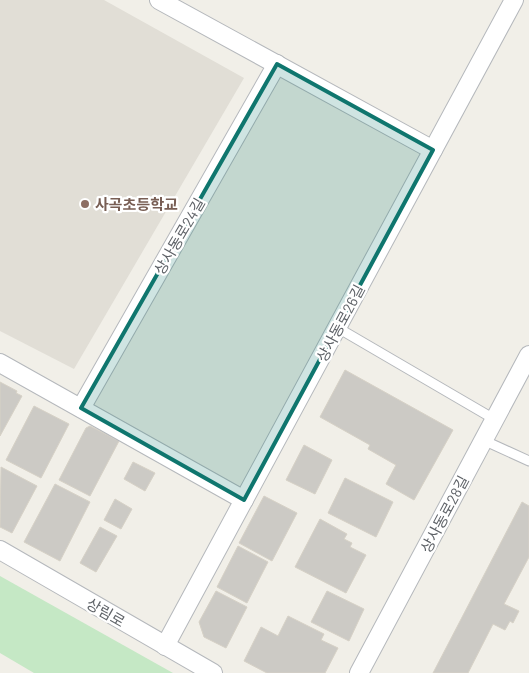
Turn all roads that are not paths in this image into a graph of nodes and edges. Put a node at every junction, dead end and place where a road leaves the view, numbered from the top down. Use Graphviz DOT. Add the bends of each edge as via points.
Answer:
graph roads {
  1 [pos="159,0"];
  2 [pos="514,0"];
  3 [pos="276,64"];
  4 [pos="433,150"];
  5 [pos="338,328"];
  6 [pos="529,355"];
  7 [pos="0,362"];
  8 [pos="81,408"];
  9 [pos="494,419"];
  10 [pos="483,440"];
  11 [pos="529,462"];
  12 [pos="244,500"];
  13 [pos="0,550"];
  14 [pos="165,646"];
  15 [pos="213,673"];
  16 [pos="359,673"];
  1 -- 3 [label="street"];
  2 -- 4 [label="street, 상사동로26길"];
  3 -- 4 [label="street"];
  3 -- 8 [label="street, 상사동로24길"];
  4 -- 5 [label="street, 상사동로26길"];
  5 -- 9 [label="lane"];
  5 -- 12 [label="street, 상사동로26길"];
  6 -- 9 [label="street, 상사동로28길"];
  7 -- 8 [label="street"];
  8 -- 12 [label="street"];
  9 -- 10 [label="street, 상사동로28길"];
  10 -- 11 [label="lane"];
  10 -- 16 [label="street, 상사동로28길"];
  12 -- 14 [label="street, 상사동로26길"];
  13 -- 14 [label="street, 상림로"];
  14 -- 15 [label="street, 상림로"];
}
